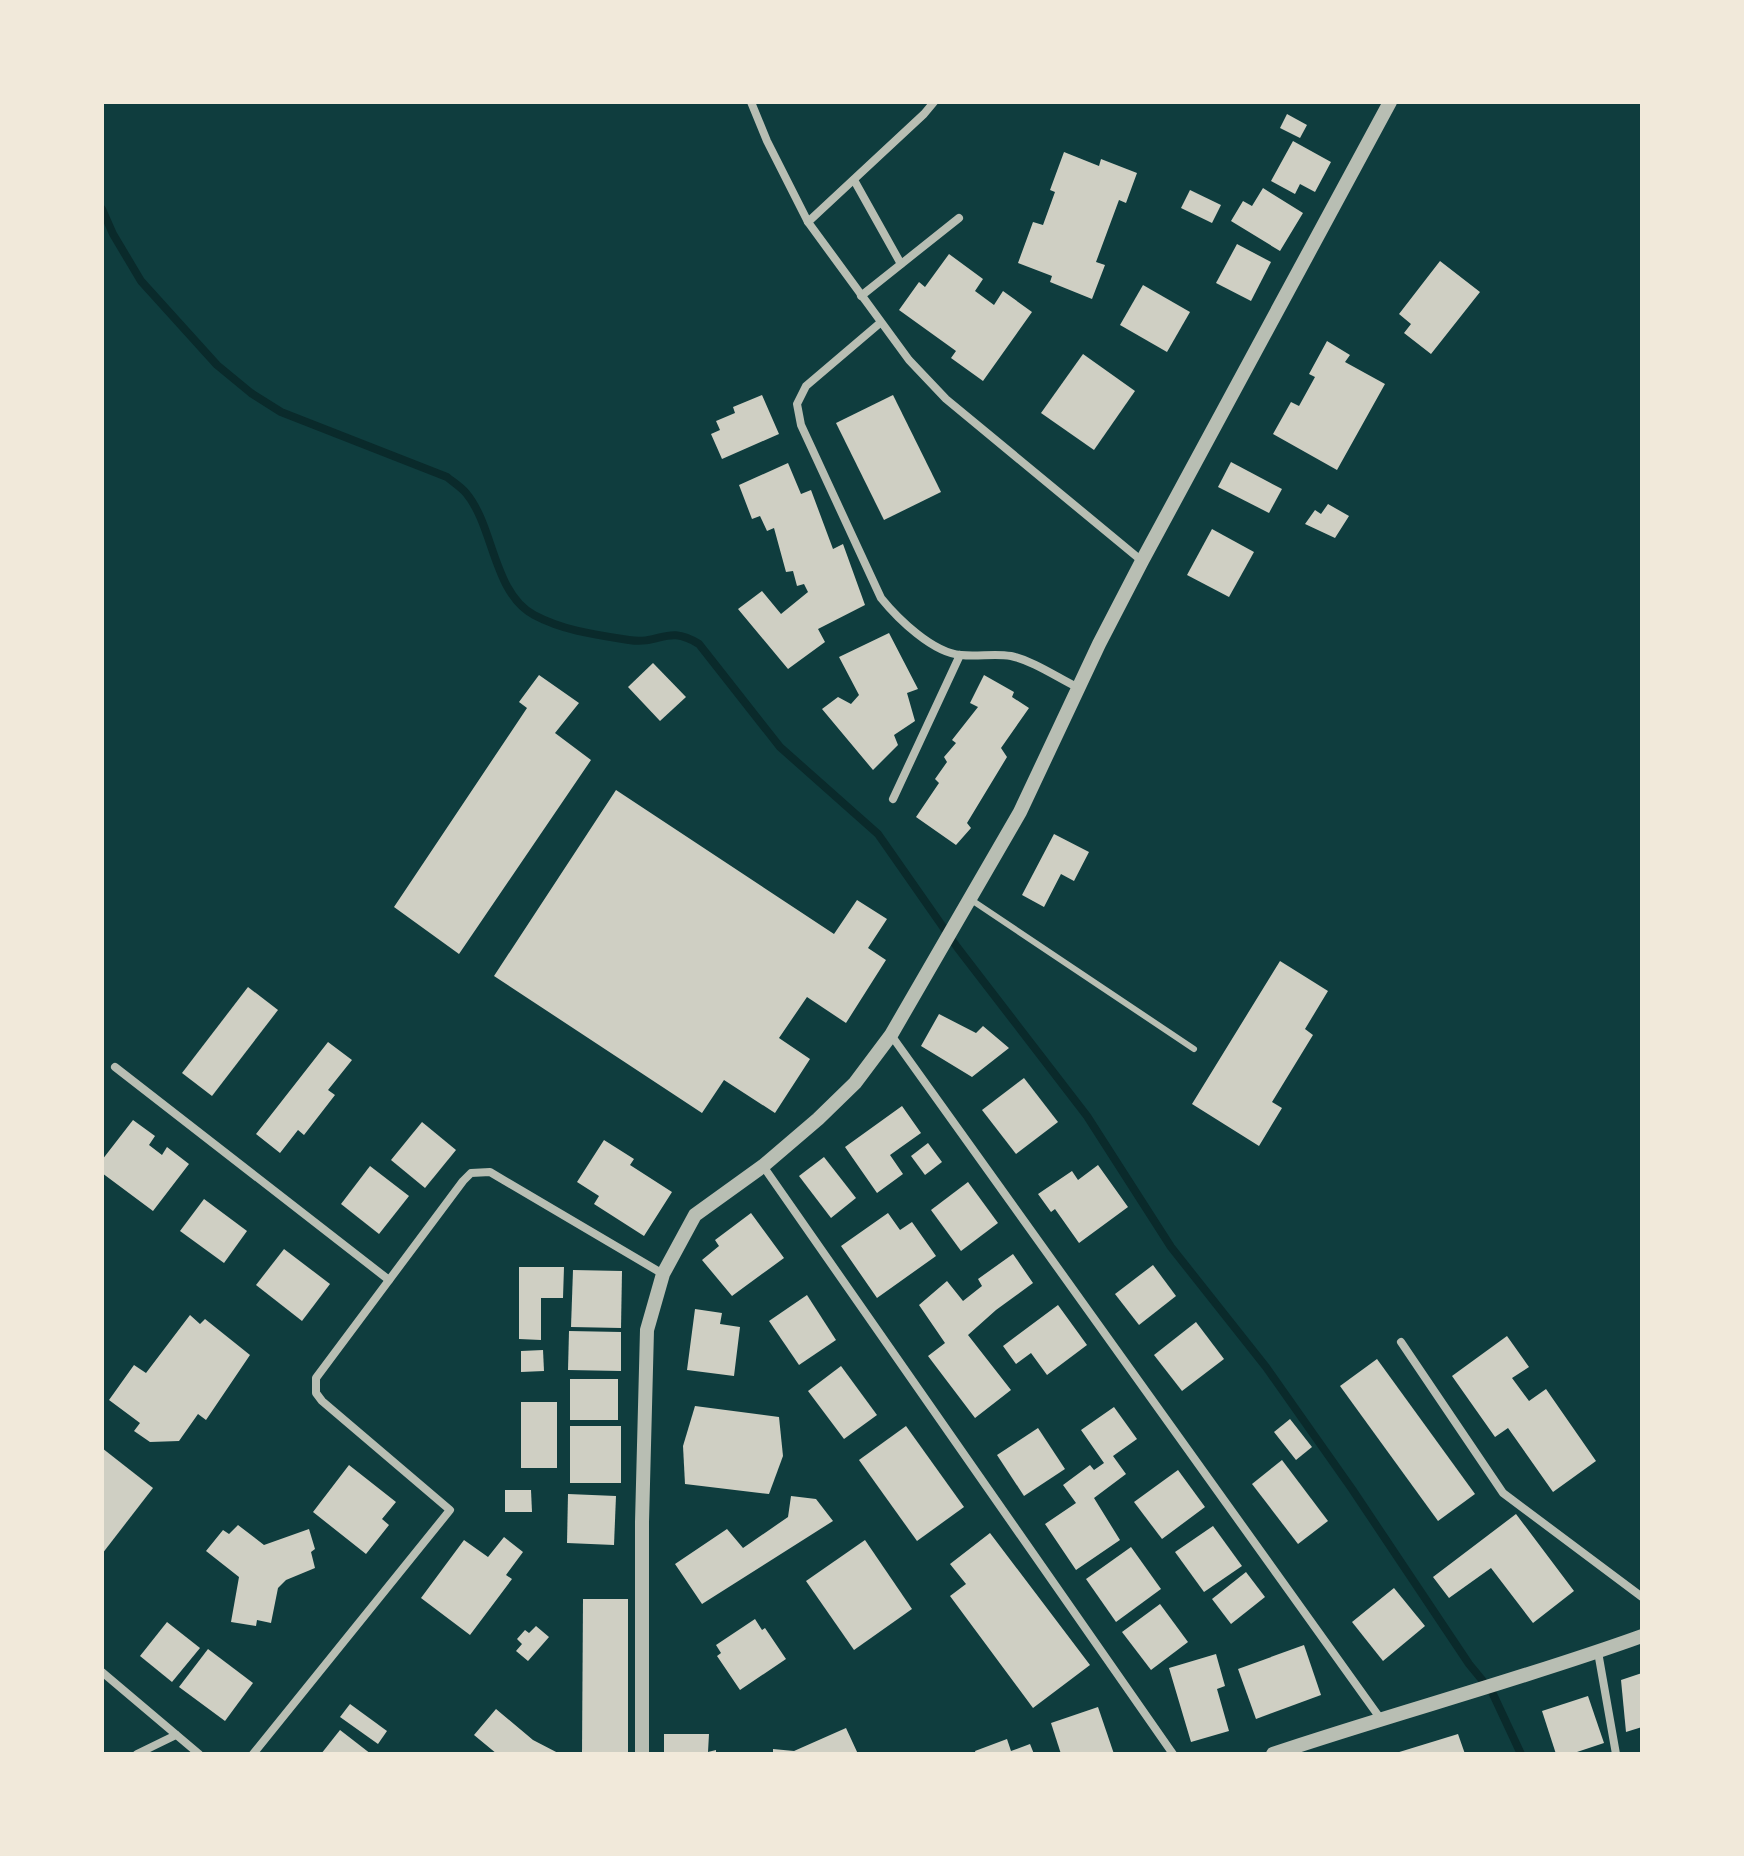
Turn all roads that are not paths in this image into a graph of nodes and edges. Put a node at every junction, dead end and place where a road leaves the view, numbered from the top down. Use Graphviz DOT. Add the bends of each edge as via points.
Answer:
graph roads {
  1 [pos="751,102"];
  2 [pos="934,102"];
  3 [pos="1390,102"];
  4 [pos="854,180"];
  5 [pos="959,218"];
  6 [pos="808,222"];
  7 [pos="901,264"];
  8 [pos="861,296"];
  9 [pos="880,323"];
  10 [pos="1142,561"];
  11 [pos="960,655"];
  12 [pos="1079,688"];
  13 [pos="893,799"];
  14 [pos="970,899"];
  15 [pos="891,1035"];
  16 [pos="1194,1049"];
  17 [pos="115,1067"];
  18 [pos="763,1166"];
  19 [pos="663,1274"];
  20 [pos="389,1280"];
  21 [pos="1401,1342"];
  22 [pos="1642,1597"];
  23 [pos="1642,1636"];
  24 [pos="1598,1652"];
  25 [pos="102,1672"];
  26 [pos="1380,1718"];
  27 [pos="176,1735"];
  28 [pos="137,1754"];
  29 [pos="199,1754"];
  30 [pos="253,1754"];
  31 [pos="642,1754"];
  32 [pos="1173,1754"];
  33 [pos="1273,1754"];
  34 [pos="1616,1754"];
  1 -- 6 [label="street"];
  2 -- 4 [label="street"];
  3 -- 10 [label="street"];
  4 -- 6 [label="street"];
  4 -- 7 [label="street"];
  5 -- 7 [label="street"];
  6 -- 8 [label="street"];
  7 -- 8 [label="street"];
  8 -- 9 [label="street"];
  9 -- 10 [label="street" via="946,399"];
  9 -- 11 [label="street" via="806,386 797,404 801,425 881,598 899,620 942,650"];
  10 -- 12 [label="street"];
  11 -- 12 [label="street" via="1013,656"];
  11 -- 13 [label="street"];
  12 -- 14 [label="street" via="1020,812"];
  14 -- 15 [label="street"];
  14 -- 16 [label="lane"];
  15 -- 18 [label="street" via="855,1083"];
  15 -- 26 [label="street"];
  17 -- 20 [label="street"];
  18 -- 19 [label="street" via="695,1215"];
  18 -- 32 [label="street"];
  19 -- 20 [label="street" via="490,1172 480,1171 463,1181"];
  19 -- 31 [label="street" via="647,1330"];
  20 -- 30 [label="street" via="316,1378 316,1393 450,1510"];
  21 -- 22 [label="street" via="1503,1493"];
  23 -- 24 [label="street"];
  24 -- 26 [label="street"];
  24 -- 34 [label="street"];
  25 -- 27 [label="street"];
  26 -- 33 [label="street"];
  27 -- 28 [label="street"];
  27 -- 29 [label="street"];
}
